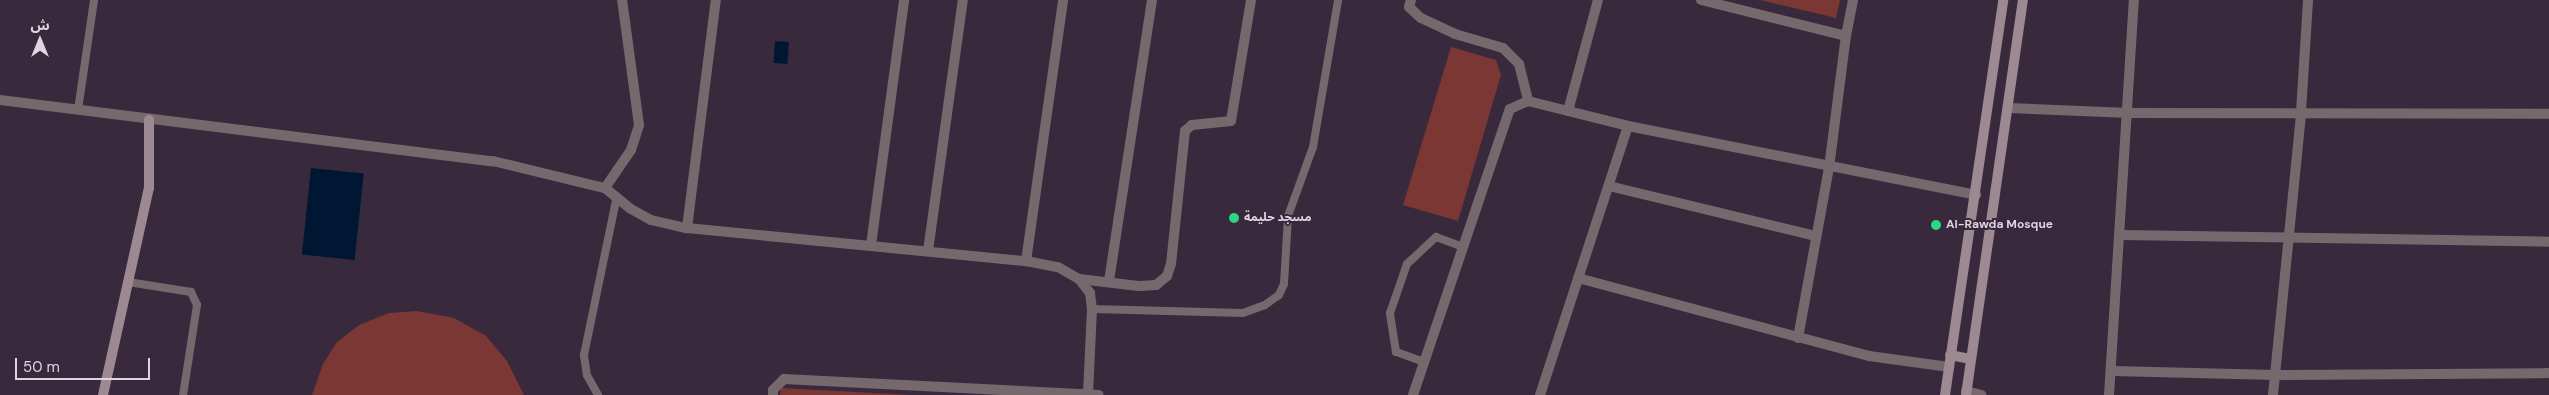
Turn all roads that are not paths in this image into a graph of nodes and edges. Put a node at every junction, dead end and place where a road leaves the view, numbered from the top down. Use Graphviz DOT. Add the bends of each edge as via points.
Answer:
graph roads {
  1 [pos="94,0"];
  2 [pos="622,0"];
  3 [pos="716,0"];
  4 [pos="963,0"];
  5 [pos="1063,0"];
  6 [pos="1152,0"];
  7 [pos="1251,0"];
  8 [pos="1338,0"];
  9 [pos="1411,0"];
  10 [pos="1598,0"];
  11 [pos="1702,0"];
  12 [pos="1853,0"];
  13 [pos="2002,0"];
  14 [pos="2023,0"];
  15 [pos="2134,0"];
  16 [pos="2308,0"];
  17 [pos="902,1"];
  18 [pos="1846,36"];
  19 [pos="0,100"];
  20 [pos="1528,101"];
  21 [pos="2009,108"];
  22 [pos="78,110"];
  23 [pos="1568,111"];
  24 [pos="2301,112"];
  25 [pos="2129,113"];
  26 [pos="2549,114"];
  27 [pos="149,120"];
  28 [pos="1628,126"];
  29 [pos="1829,168"];
  30 [pos="1608,186"];
  31 [pos="605,188"];
  32 [pos="1976,195"];
  33 [pos="617,196"];
  34 [pos="688,228"];
  35 [pos="2121,235"];
  36 [pos="1816,236"];
  37 [pos="2286,240"];
  38 [pos="2549,242"];
  39 [pos="871,246"];
  40 [pos="1463,247"];
  41 [pos="928,251"];
  42 [pos="1026,261"];
  43 [pos="1578,278"];
  44 [pos="1079,279"];
  45 [pos="1109,281"];
  46 [pos="128,282"];
  47 [pos="1092,309"];
  48 [pos="1798,338"];
  49 [pos="1950,355"];
  50 [pos="1970,359"];
  51 [pos="1424,362"];
  52 [pos="1949,368"];
  53 [pos="2113,371"];
  54 [pos="2549,373"];
  55 [pos="2276,375"];
  56 [pos="1966,393"];
  57 [pos="102,395"];
  58 [pos="183,395"];
  59 [pos="598,395"];
  60 [pos="773,395"];
  61 [pos="1088,395"];
  62 [pos="1099,395"];
  63 [pos="1413,395"];
  64 [pos="1540,395"];
  65 [pos="1944,395"];
  66 [pos="1981,395"];
  67 [pos="2109,395"];
  68 [pos="2273,395"];
  1 -- 22 [label="lane"];
  2 -- 31 [label="street" via="638,125 631,150"];
  3 -- 34 [label="street"];
  4 -- 41 [label="street"];
  5 -- 42 [label="street"];
  6 -- 45 [label="street"];
  7 -- 45 [label="street" via="1231,121 1192,125 1185,131 1167,276 1156,284 1139,286"];
  8 -- 47 [label="lane" via="1313,147 1288,216 1284,284 1279,295 1265,305 1243,313"];
  9 -- 20 [label="street" via="1410,7 1421,18 1455,34 1503,48 1519,64"];
  10 -- 23 [label="street"];
  11 -- 18 [label="street"];
  12 -- 18 [label="street"];
  13 -- 32 [label="main road"];
  14 -- 21 [label="main road"];
  15 -- 25 [label="street"];
  16 -- 24 [label="street"];
  17 -- 39 [label="street"];
  18 -- 29 [label="street"];
  19 -- 22 [label="street"];
  20 -- 23 [label="street"];
  20 -- 40 [label="street" via="1510,108"];
  21 -- 25 [label="street"];
  21 -- 50 [label="main road"];
  22 -- 27 [label="street"];
  23 -- 28 [label="street"];
  24 -- 25 [label="street"];
  24 -- 26 [label="street"];
  24 -- 37 [label="street"];
  25 -- 35 [label="street"];
  27 -- 31 [label="street" via="493,161"];
  27 -- 46 [label="main road" via="150,188"];
  28 -- 29 [label="street"];
  28 -- 30 [label="street"];
  29 -- 32 [label="street"];
  29 -- 36 [label="street"];
  30 -- 36 [label="street"];
  30 -- 43 [label="street"];
  31 -- 33 [label="street"];
  32 -- 49 [label="main road"];
  33 -- 34 [label="street" via="631,209 652,220"];
  33 -- 59 [label="lane" via="584,355 586,375"];
  34 -- 39 [label="street"];
  35 -- 37 [label="street"];
  35 -- 53 [label="street"];
  36 -- 48 [label="street"];
  37 -- 38 [label="street"];
  37 -- 55 [label="street"];
  39 -- 41 [label="street"];
  40 -- 51 [label="street"];
  40 -- 51 [label="lane" via="1436,237 1407,264 1390,313 1396,352"];
  41 -- 42 [label="street"];
  42 -- 44 [label="street" via="1058,267"];
  43 -- 48 [label="street"];
  43 -- 64 [label="street"];
  44 -- 45 [label="street"];
  44 -- 47 [label="street" via="1090,293"];
  46 -- 57 [label="main road"];
  46 -- 58 [label="lane" via="191,292 197,304"];
  47 -- 61 [label="street"];
  48 -- 52 [label="street" via="1868,356"];
  49 -- 50 [label="main road"];
  49 -- 52 [label="main road"];
  50 -- 56 [label="main road"];
  51 -- 63 [label="street"];
  52 -- 65 [label="main road"];
  53 -- 55 [label="street"];
  53 -- 67 [label="street"];
  54 -- 55 [label="street"];
  55 -- 68 [label="street"];
  56 -- 66 [label="street"];
  60 -- 61 [label="street" via="773,390 784,378"];
  61 -- 62 [label="street"];
}
